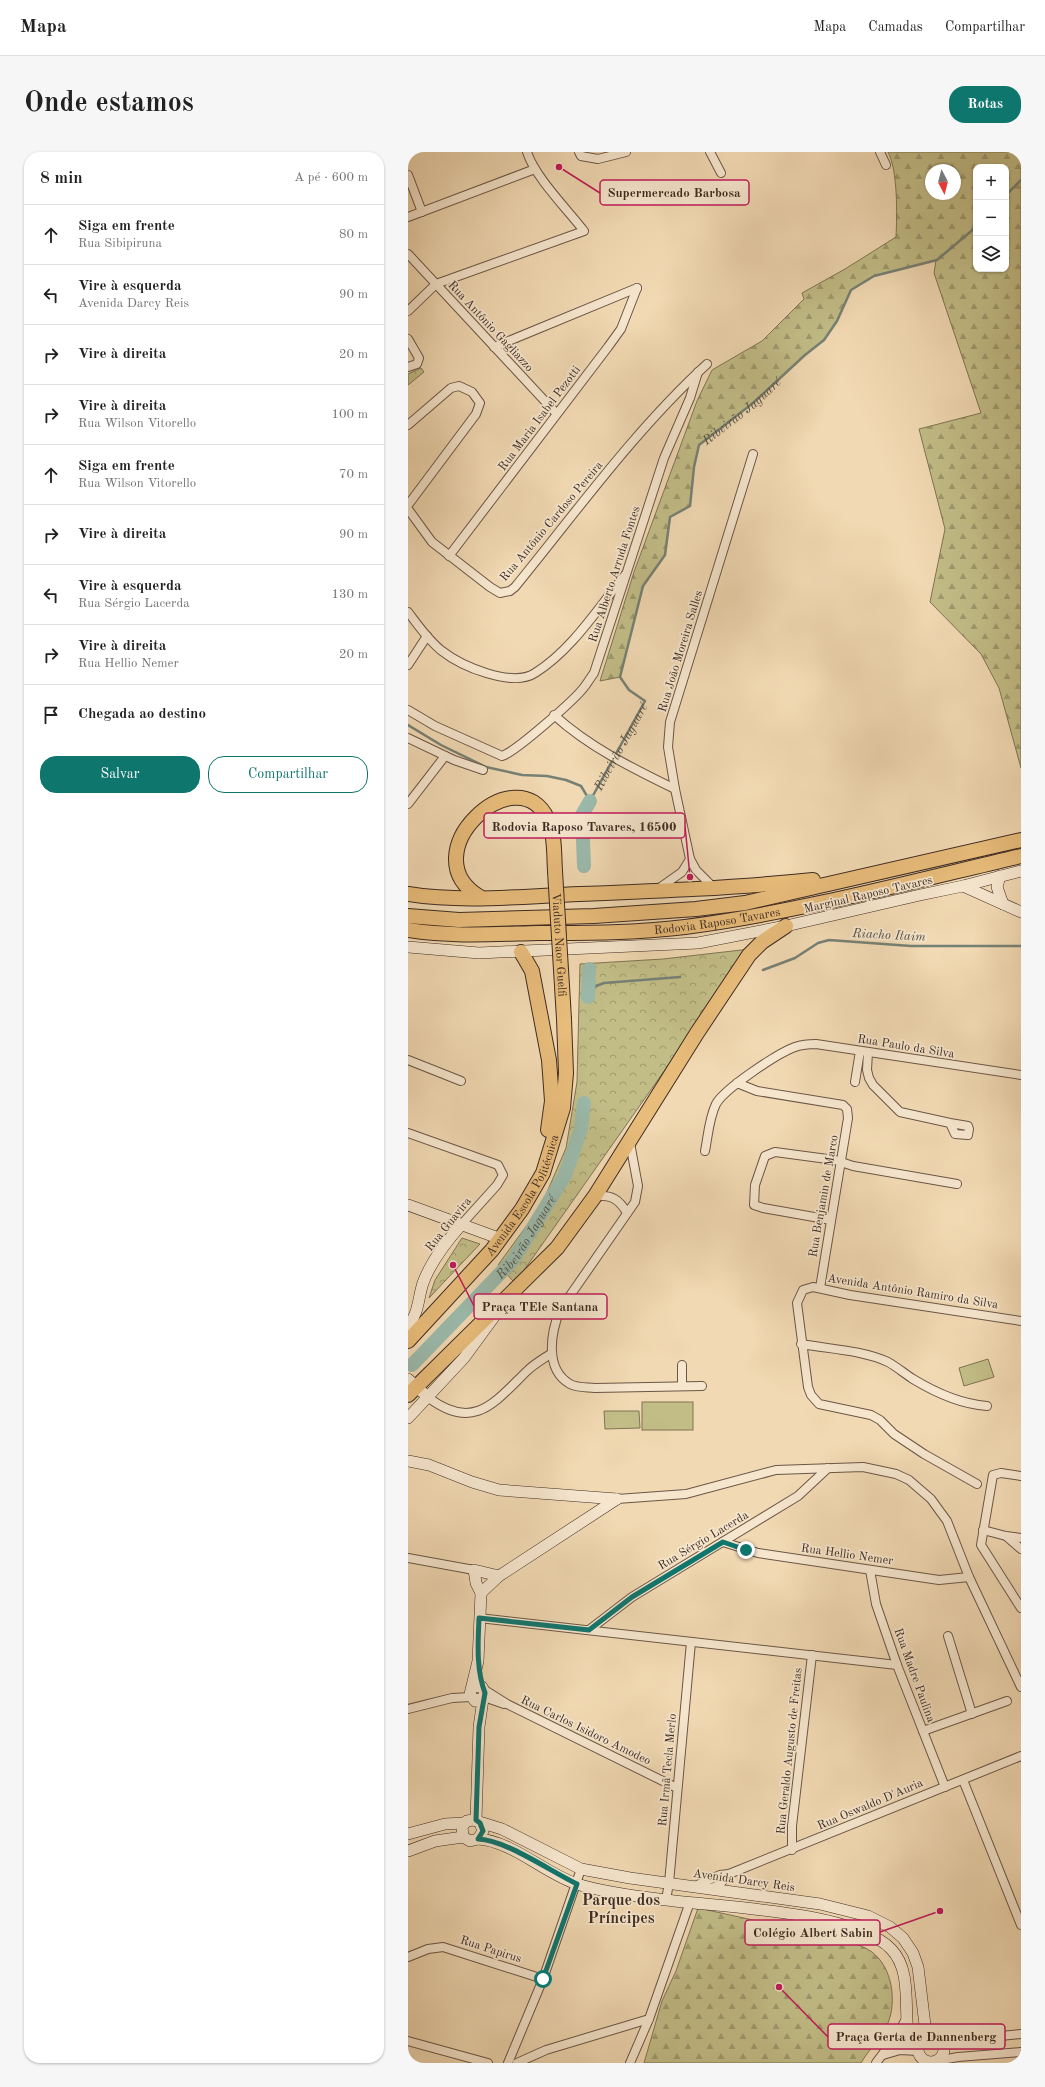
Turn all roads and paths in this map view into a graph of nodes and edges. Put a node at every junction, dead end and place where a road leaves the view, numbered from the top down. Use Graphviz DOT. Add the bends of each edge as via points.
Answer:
graph roads {
  1 [pos="526,152"];
  2 [pos="579,152"];
  3 [pos="626,152"];
  4 [pos="710,152"];
  5 [pos="880,152"];
  6 [pos="886,165"];
  7 [pos="535,169"];
  8 [pos="721,173"];
  9 [pos="408,175"];
  10 [pos="422,212"];
  11 [pos="408,217"];
  12 [pos="408,254"];
  13 [pos="436,284"];
  14 [pos="408,311"];
  15 [pos="408,339"];
  16 [pos="494,346"];
  17 [pos="707,364"];
  18 [pos="408,367"];
  19 [pos="698,372"];
  20 [pos="556,413"];
  21 [pos="408,425"];
  22 [pos="753,454"];
  23 [pos="408,505"];
  24 [pos="408,509"];
  25 [pos="449,556"];
  26 [pos="628,572"];
  27 [pos="408,612"];
  28 [pos="427,636"];
  29 [pos="408,665"];
  30 [pos="408,710"];
  31 [pos="554,715"];
  32 [pos="408,738"];
  33 [pos="445,756"];
  34 [pos="483,770"];
  35 [pos="675,789"];
  36 [pos="408,804"];
  37 [pos="1021,840"];
  38 [pos="1021,856"];
  39 [pos="690,858"];
  40 [pos="1021,871"];
  41 [pos="885,872"];
  42 [pos="1000,876"];
  43 [pos="963,886"];
  44 [pos="714,888"];
  45 [pos="654,891"];
  46 [pos="408,894"];
  47 [pos="480,897"];
  48 [pos="1003,904"];
  49 [pos="1021,912"];
  50 [pos="408,916"];
  51 [pos="786,926"];
  52 [pos="408,930"];
  53 [pos="408,947"];
  54 [pos="521,952"];
  55 [pos="564,1019"];
  56 [pos="864,1051"];
  57 [pos="408,1060"];
  58 [pos="1021,1075"];
  59 [pos="460,1081"];
  60 [pos="855,1082"];
  61 [pos="737,1083"];
  62 [pos="950,1123"];
  63 [pos="408,1133"];
  64 [pos="630,1143"];
  65 [pos="705,1152"];
  66 [pos="840,1163"];
  67 [pos="543,1173"];
  68 [pos="957,1184"];
  69 [pos="595,1196"];
  70 [pos="408,1205"];
  71 [pos="627,1213"];
  72 [pos="831,1220"];
  73 [pos="461,1225"];
  74 [pos="501,1239"];
  75 [pos="820,1288"];
  76 [pos="507,1299"];
  77 [pos="1021,1321"];
  78 [pos="408,1326"];
  79 [pos="408,1340"];
  80 [pos="801,1344"];
  81 [pos="552,1353"];
  82 [pos="682,1365"];
  83 [pos="411,1386"];
  84 [pos="682,1386"];
  85 [pos="702,1386"];
  86 [pos="429,1398"];
  87 [pos="987,1406"];
  88 [pos="411,1415"];
  89 [pos="408,1461"];
  90 [pos="408,1466"];
  91 [pos="828,1468"];
  92 [pos="442,1470"];
  93 [pos="1021,1476"];
  94 [pos="977,1484"];
  95 [pos="617,1499"];
  96 [pos="983,1530"];
  97 [pos="1006,1536"];
  98 [pos="1021,1538"];
  99 [pos="723,1542"];
  100 [pos="1021,1549"];
  101 [pos="408,1558"];
  102 [pos="474,1570"];
  103 [pos="870,1570"];
  104 [pos="499,1576"];
  105 [pos="969,1577"];
  106 [pos="481,1593"];
  107 [pos="1021,1608"];
  108 [pos="479,1618"];
  109 [pos="589,1630"];
  110 [pos="948,1636"];
  111 [pos="691,1642"];
  112 [pos="812,1655"];
  113 [pos="897,1665"];
  114 [pos="1021,1687"];
  115 [pos="478,1694"];
  116 [pos="1007,1701"];
  117 [pos="408,1709"];
  118 [pos="972,1714"];
  119 [pos="923,1731"];
  120 [pos="1021,1756"];
  121 [pos="963,1780"];
  122 [pos="944,1787"];
  123 [pos="677,1788"];
  124 [pos="478,1822"];
  125 [pos="464,1823"];
  126 [pos="408,1834"];
  127 [pos="463,1836"];
  128 [pos="478,1839"];
  129 [pos="408,1850"];
  130 [pos="792,1850"];
  131 [pos="581,1869"];
  132 [pos="729,1874"];
  133 [pos="670,1883"];
  134 [pos="577,1884"];
  135 [pos="695,1886"];
  136 [pos="710,1889"];
  137 [pos="666,1900"];
  138 [pos="690,1902"];
  139 [pos="1021,1925"];
  140 [pos="408,1957"];
  141 [pos="543,1979"];
  142 [pos="907,2017"];
  143 [pos="649,2019"];
  144 [pos="1021,2034"];
  145 [pos="931,2036"];
  146 [pos="942,2042"];
  147 [pos="410,2044"];
  148 [pos="918,2049"];
  149 [pos="1021,2052"];
  150 [pos="883,2055"];
  151 [pos="979,2055"];
  152 [pos="929,2062"];
  153 [pos="488,2063"];
  154 [pos="508,2063"];
  155 [pos="517,2063"];
  156 [pos="630,2063"];
  157 [pos="876,2063"];
  158 [pos="974,2063"];
  1 -- 7 [label="street"];
  2 -- 3 [label="street" via="581,156 598,159"];
  4 -- 8 [label="street"];
  5 -- 6 [label="street"];
  7 -- 10 [label="street"];
  7 -- 13 [label="street" via="584,231"];
  9 -- 10 [label="street"];
  10 -- 11 [label="street"];
  12 -- 13 [label="street, Rua Antônio Gagliazzo"];
  13 -- 14 [label="street"];
  13 -- 16 [label="street, Rua Antônio Gagliazzo"];
  15 -- 18 [label="street" via="419,358 417,364"];
  16 -- 20 [label="street, Rua Antônio Gagliazzo"];
  16 -- 20 [label="street, Rua Maria Isabel Pezotti" via="637,288 621,329"];
  17 -- 19 [label="street, Rua Antônio Cardoso Pereira"];
  19 -- 25 [label="street, Rua Antônio Cardoso Pereira" via="630,446 510,591 500,593"];
  19 -- 26 [label="street, Rua Alberto Arruda Fontes" via="690,398 664,458"];
  20 -- 25 [label="street, Rua Maria Isabel Pezotti"];
  21 -- 23 [label="street" via="451,388 459,386 472,392 480,403 476,414"];
  22 -- 35 [label="street, Rua João Moreira Salles" via="670,722 668,747"];
  24 -- 25 [label="street, Rua Antônio Cardoso Pereira" via="432,542"];
  26 -- 28 [label="street" via="563,651 534,674 514,678 461,664"];
  26 -- 31 [label="street, Rua Alberto Arruda Fontes" via="594,673 585,687"];
  27 -- 28 [label="street"];
  28 -- 29 [label="street"];
  30 -- 31 [label="street, Rua Alberto Arruda Fontes" via="422,720 502,756 509,754"];
  31 -- 35 [label="street" via="620,762"];
  32 -- 33 [label="street"];
  33 -- 34 [label="street"];
  33 -- 36 [label="street"];
  35 -- 39 [label="street, Rua João Moreira Salles"];
  37 -- 41 [label="highway, Rodovia Raposo Tavares"];
  38 -- 52 [label="highway, Rodovia Raposo Tavares" via="777,912 683,927 487,934 440,934"];
  39 -- 44 [label="street, Rua João Moreira Salles" via="696,870"];
  39 -- 45 [label="street" via="682,872"];
  40 -- 42 [label="main road, Marginal Raposo Tavares"];
  41 -- 44 [label="highway"];
  41 -- 50 [label="highway, Rodovia Raposo Tavares" via="745,903 696,909 482,920"];
  42 -- 43 [label="main road, Marginal Raposo Tavares"];
  42 -- 48 [label="main road" via="997,887"];
  43 -- 48 [label="main road"];
  43 -- 51 [label="main road, Marginal Raposo Tavares"];
  44 -- 45 [label="highway"];
  45 -- 47 [label="highway"];
  46 -- 47 [label="highway" via="427,897"];
  47 -- 55 [label="highway, Viaduto Naor Guelfi, bridge" via="458,883 450,870 449,843 455,830 475,812 494,801 510,797 524,799 538,807 548,820 552,836"];
  48 -- 49 [label="main road"];
  51 -- 54 [label="main road, Marginal Raposo Tavares" via="698,943"];
  51 -- 64 [label="highway" via="762,942 749,955 697,1033"];
  53 -- 54 [label="main road, Marginal Raposo Tavares" via="479,954"];
  54 -- 67 [label="highway" via="532,971 551,1073 552,1111 543,1151"];
  55 -- 67 [label="highway, Avenida Escola Politécnica" via="566,1067 563,1108"];
  56 -- 58 [label="street, Rua Paulo da Silva"];
  56 -- 60 [label="street"];
  56 -- 61 [label="street, Rua Paulo da Silva" via="811,1044 788,1050"];
  56 -- 62 [label="street" via="869,1078 873,1085 900,1112"];
  57 -- 59 [label="street"];
  61 -- 65 [label="street, Rua Paulo da Silva" via="725,1091 716,1103"];
  61 -- 66 [label="street, Rua Benjamin de Marco" via="757,1091 843,1105 847,1109 848,1118"];
  63 -- 73 [label="street, Rua Guavira" via="498,1165 503,1175 497,1185"];
  64 -- 69 [label="highway"];
  64 -- 71 [label="street" via="638,1186 635,1202"];
  66 -- 68 [label="street"];
  66 -- 72 [label="street, Rua Benjamin de Marco"];
  66 -- 72 [label="street" via="771,1153 763,1159 755,1185 753,1202 757,1207"];
  67 -- 74 [label="highway, Avenida Escola Politécnica"];
  69 -- 71 [label="street" via="616,1198"];
  69 -- 76 [label="highway" via="557,1248"];
  70 -- 73 [label="main road"];
  71 -- 81 [label="street" via="560,1310 554,1325"];
  72 -- 75 [label="street, Rua Benjamin de Marco"];
  73 -- 74 [label="main road"];
  73 -- 78 [label="main road, Rua Guavira" via="436,1257 423,1283 416,1312"];
  74 -- 79 [label="highway, Avenida Escola Politécnica"];
  75 -- 77 [label="street, Avenida Antônio Ramiro da Silva" via="850,1295"];
  75 -- 80 [label="street, Avenida Antônio Ramiro da Silva" via="808,1288 802,1292 797,1303"];
  76 -- 83 [label="highway"];
  76 -- 86 [label="main road" via="464,1358"];
  80 -- 87 [label="street" via="870,1356 888,1362 948,1397 968,1405"];
  80 -- 94 [label="street" via="808,1386 819,1404 862,1412 876,1418 924,1454"];
  81 -- 84 [label="street" via="556,1368 563,1378 579,1387"];
  81 -- 86 [label="street" via="528,1369 498,1401 487,1408 474,1412 458,1412 443,1408"];
  82 -- 84 [label="street"];
  83 -- 86 [label="main road"];
  83 -- 88 [label="main road" via="418,1398"];
  84 -- 85 [label="street"];
  86 -- 88 [label="main road"];
  89 -- 92 [label="main road" via="429,1464"];
  90 -- 92 [label="main road"];
  91 -- 95 [label="street" via="776,1470 686,1494"];
  91 -- 99 [label="street, Rua Sérgio Lacerda" via="798,1496"];
  91 -- 105 [label="street" via="863,1467 896,1474 908,1480 931,1500 944,1517"];
  92 -- 95 [label="main road" via="499,1490"];
  93 -- 96 [label="street" via="1001,1473 993,1475"];
  95 -- 104 [label="main road"];
  96 -- 97 [label="street"];
  96 -- 107 [label="street" via="982,1549"];
  97 -- 98 [label="street"];
  97 -- 100 [label="street"];
  99 -- 103 [label="street, Rua Hellio Nemer" via="758,1553"];
  99 -- 109 [label="street, Rua Sérgio Lacerda" via="632,1597"];
  101 -- 102 [label="street"];
  102 -- 104 [label="main road"];
  102 -- 106 [label="main road"];
  103 -- 105 [label="street, Rua Hellio Nemer" via="939,1580"];
  103 -- 113 [label="street, Rua Madre Paulina" via="876,1604"];
  104 -- 106 [label="main road"];
  105 -- 114 [label="street"];
  106 -- 108 [label="main road"];
  108 -- 109 [label="street"];
  108 -- 115 [label="main road"];
  109 -- 111 [label="street"];
  110 -- 118 [label="street"];
  111 -- 112 [label="street"];
  111 -- 123 [label="street, Rua Irmã Tecla Merlo"];
  112 -- 113 [label="street"];
  112 -- 130 [label="street, Rua Geraldo Augusto de Freitas" via="792,1826"];
  113 -- 119 [label="street, Rua Madre Paulina"];
  115 -- 117 [label="street, Rua Carlos Isidoro Amodeo"];
  115 -- 123 [label="street, Rua Carlos Isidoro Amodeo" via="506,1704"];
  115 -- 124 [label="main road"];
  116 -- 118 [label="street"];
  118 -- 119 [label="street"];
  119 -- 122 [label="street, Rua Madre Paulina"];
  120 -- 121 [label="street, Rua Oswaldo D'Auria"];
  121 -- 122 [label="street, Rua Oswaldo D'Auria"];
  121 -- 139 [label="street"];
  122 -- 130 [label="street, Rua Oswaldo D'Auria"];
  123 -- 133 [label="street, Rua Irmã Tecla Merlo"];
  124 -- 125 [label="main road" via="470,1820"];
  124 -- 128 [label="main road" via="483,1831"];
  124 -- 131 [label="main road, Avenida Darcy Reis" via="502,1829"];
  125 -- 126 [label="main road" via="445,1824"];
  125 -- 127 [label="main road" via="461,1829"];
  127 -- 128 [label="main road" via="470,1841"];
  127 -- 129 [label="main road" via="435,1841"];
  128 -- 134 [label="main road" via="513,1851"];
  130 -- 132 [label="street, Rua Oswaldo D'Auria"];
  131 -- 133 [label="main road, Avenida Darcy Reis"];
  131 -- 134 [label="street"];
  132 -- 135 [label="street, Rua Oswaldo D'Auria" via="720,1875"];
  132 -- 136 [label="street, Rua Oswaldo D'Auria" via="720,1884"];
  133 -- 135 [label="main road, Avenida Darcy Reis"];
  133 -- 137 [label="street, Rua Irmã Tecla Merlo"];
  134 -- 137 [label="main road"];
  134 -- 141 [label="street"];
  135 -- 136 [label="main road, Avenida Darcy Reis"];
  135 -- 138 [label="main road"];
  136 -- 145 [label="main road, Avenida Darcy Reis" via="843,1909 868,1916 890,1927 903,1938 913,1953 918,1967 925,2025"];
  137 -- 138 [label="main road"];
  138 -- 142 [label="main road" via="826,1920 878,1938 892,1949 899,1960 904,1974"];
  138 -- 143 [label="street"];
  140 -- 141 [label="street, Rua Papirus" via="428,1949 443,1947"];
  141 -- 154 [label="street"];
  142 -- 148 [label="main road" via="909,2039"];
  142 -- 150 [label="street"];
  143 -- 155 [label="street" via="546,2050"];
  143 -- 156 [label="street"];
  144 -- 146 [label="street"];
  145 -- 146 [label="main road"];
  145 -- 148 [label="main road" via="921,2040"];
  146 -- 152 [label="main road" via="944,2050 940,2058"];
  147 -- 153 [label="street"];
  148 -- 150 [label="street" via="900,2050"];
  148 -- 152 [label="main road"];
  149 -- 151 [label="street"];
  150 -- 157 [label="street"];
  151 -- 152 [label="street"];
  151 -- 158 [label="street"];
}
